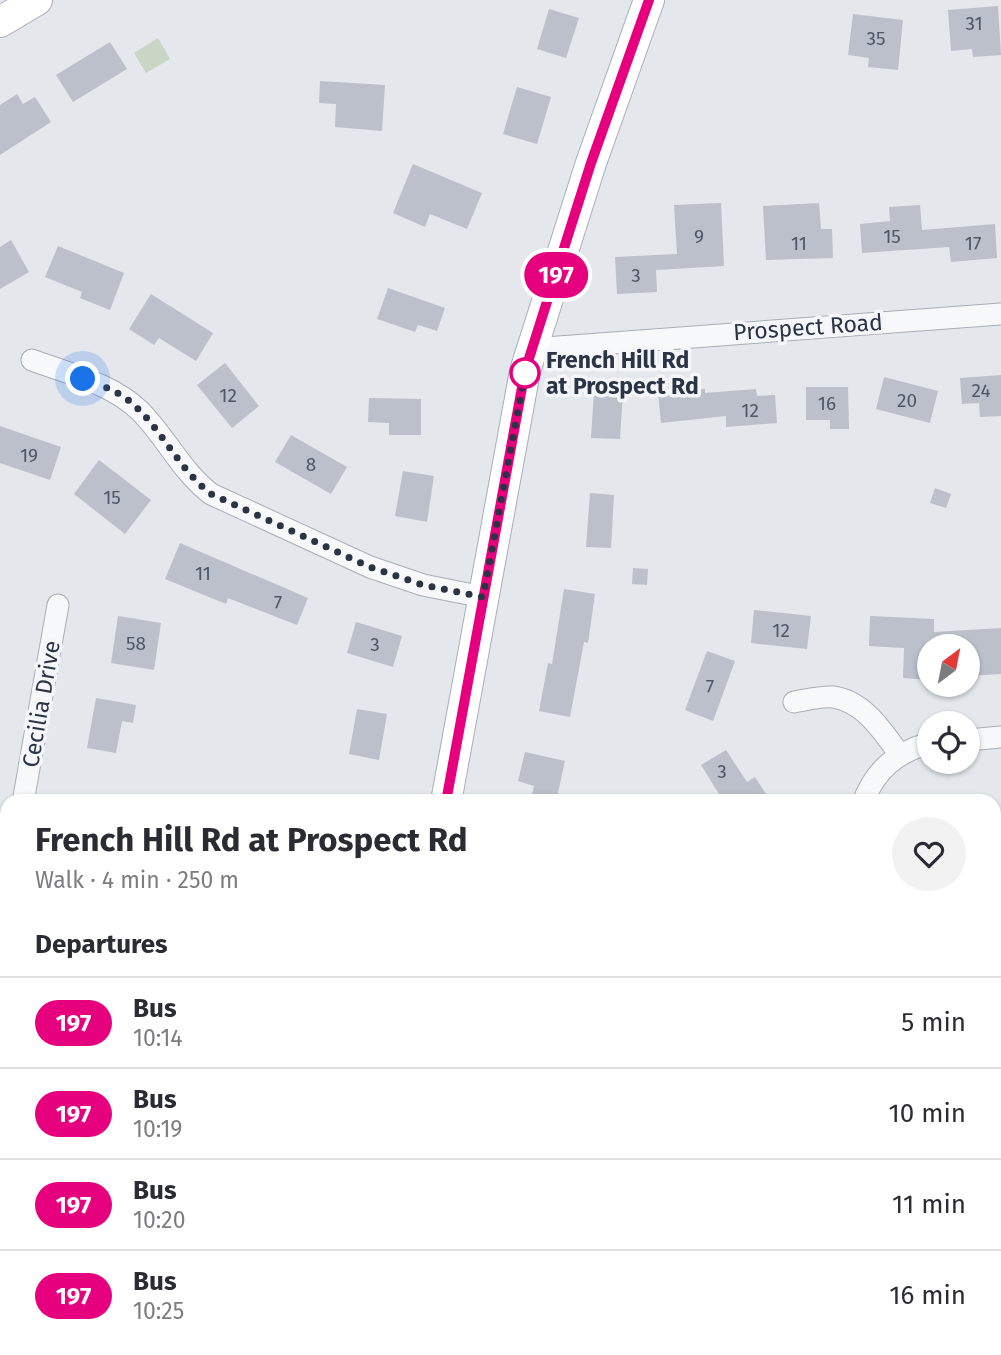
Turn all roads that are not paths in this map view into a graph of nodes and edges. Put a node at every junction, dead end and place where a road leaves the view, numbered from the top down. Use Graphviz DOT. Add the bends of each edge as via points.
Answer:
graph roads {
  1 [pos="37,0"];
  2 [pos="649,0"];
  3 [pos="0,22"];
  4 [pos="1001,314"];
  5 [pos="532,349"];
  6 [pos="32,360"];
  7 [pos="483,597"];
  8 [pos="58,605"];
  9 [pos="793,702"];
  10 [pos="1001,737"];
  11 [pos="980,739"];
  12 [pos="917,748"];
  13 [pos="900,755"];
  14 [pos="24,794"];
  15 [pos="447,794"];
  16 [pos="867,794"];
  1 -- 3 [label="main road"];
  2 -- 5 [label="main road"];
  4 -- 5 [label="street, Prospect Road"];
  5 -- 7 [label="main road"];
  6 -- 7 [label="street" via="126,398 194,481 211,494 370,567 423,585"];
  7 -- 15 [label="main road"];
  8 -- 14 [label="street, Cecilia Drive"];
  9 -- 13 [label="street" via="832,697 858,707"];
  10 -- 11 [label="street"];
  12 -- 13 [label="street"];
  13 -- 16 [label="street" via="880,770"];
}
